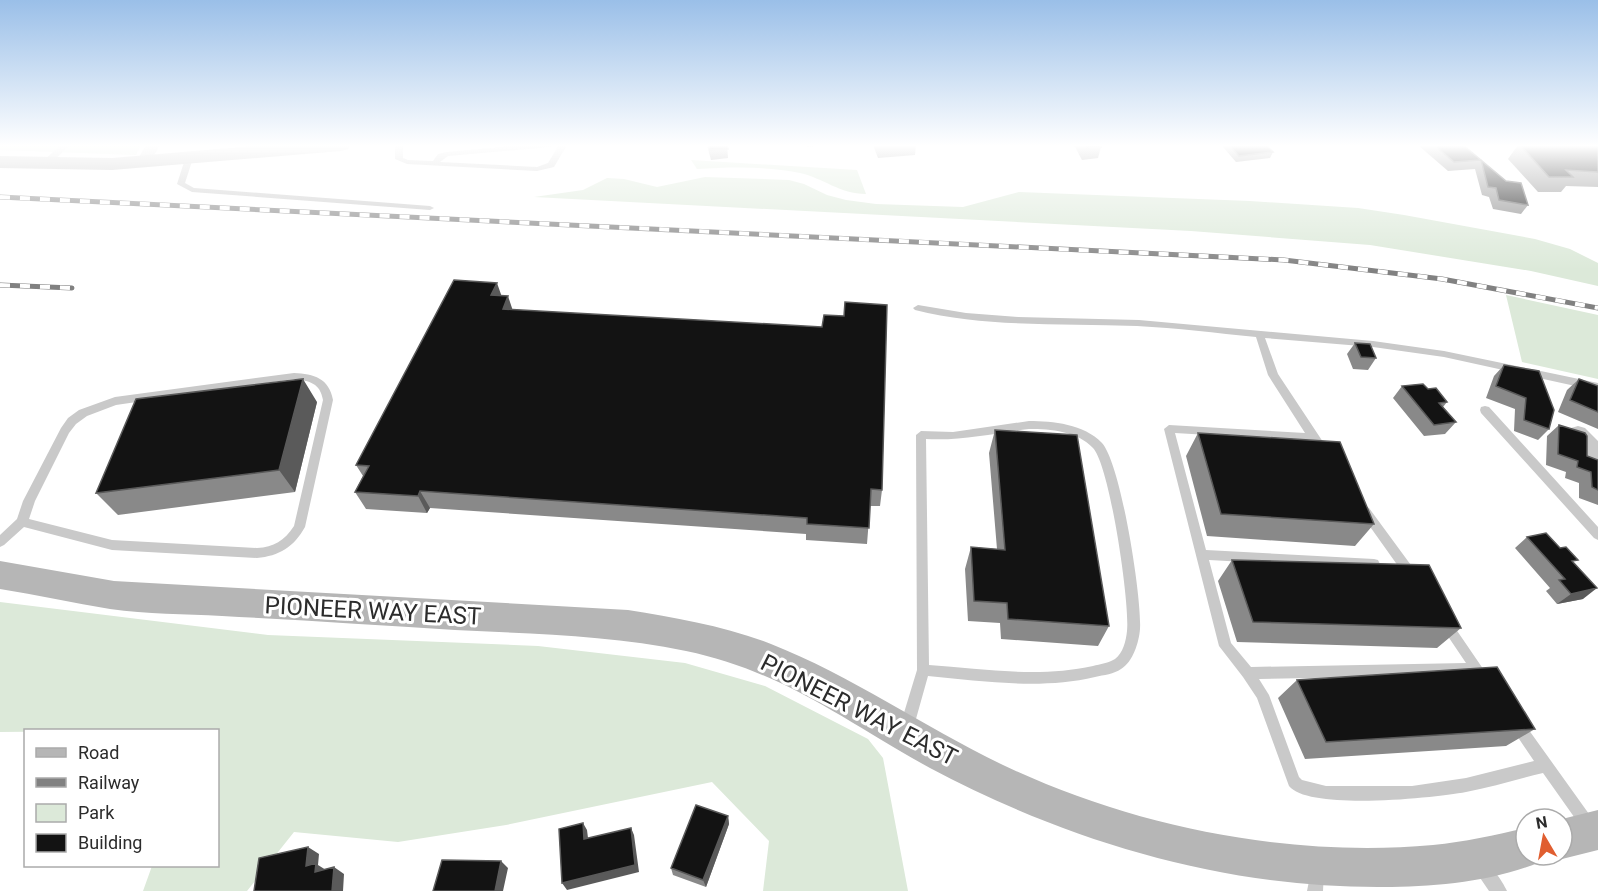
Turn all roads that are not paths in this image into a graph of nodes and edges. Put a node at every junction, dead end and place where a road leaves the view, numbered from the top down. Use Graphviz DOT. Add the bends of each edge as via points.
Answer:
graph roads {
  1 [pos="186,187"];
  2 [pos="430,208"];
  3 [pos="918,308"];
  4 [pos="1259,333"];
  5 [pos="1598,387"];
  6 [pos="1485,410"];
  7 [pos="1578,434"];
  8 [pos="1313,437"];
  9 [pos="1598,454"];
  10 [pos="1332,464"];
  11 [pos="1359,501"];
  12 [pos="22,522"];
  13 [pos="1598,535"];
  14 [pos="0,542"];
  15 [pos="1201,555"];
  16 [pos="1393,565"];
  17 [pos="0,574"];
  18 [pos="1418,585"];
  19 [pos="1437,612"];
  20 [pos="1477,669"];
  21 [pos="923,670"];
  22 [pos="1248,673"];
  23 [pos="1491,688"];
  24 [pos="1511,717"];
  25 [pos="906,732"];
  26 [pos="1546,765"];
  27 [pos="1584,833"];
  28 [pos="1514,851"];
  29 [pos="1474,859"];
  30 [pos="1316,878"];
  31 [pos="1499,891"];
  1 -- 2 [label="lane"];
  3 -- 4 [label="lane" via="1018,320 1139,323"];
  4 -- 5 [label="lane" via="1444,354"];
  4 -- 8 [label="lane" via="1273,375"];
  6 -- 13 [label="lane"];
  7 -- 9 [label="street"];
  8 -- 10 [label="lane"];
  8 -- 15 [label="lane" via="1169,429"];
  11 -- 16 [label="lane"];
  12 -- 12 [label="lane" via="112,545 257,554 279,549 289,543 300,527 327,390 310,377 294,376 98,405 72,421 65,431"];
  12 -- 14 [label="lane"];
  15 -- 16 [label="lane"];
  15 -- 22 [label="lane" via="1225,646"];
  16 -- 18 [label="lane"];
  17 -- 25 [label="street, PIONEER WAY EAST" via="114,595 628,625 691,636 778,663"];
  19 -- 20 [label="lane"];
  20 -- 22 [label="lane"];
  20 -- 23 [label="lane"];
  21 -- 21 [label="lane" via="921,435 954,436 1044,425 1073,431 1091,440 1101,449 1109,467 1129,573 1134,628 1130,649 1118,664 1086,674 1041,677"];
  21 -- 25 [label="lane"];
  22 -- 26 [label="lane" via="1262,694 1298,786 1326,793 1412,793 1466,785"];
  24 -- 26 [label="lane"];
  25 -- 30 [label="street, PIONEER WAY EAST" via="1014,789 1126,831 1208,852 1270,862"];
  26 -- 27 [label="lane"];
  28 -- 29 [label="street, PIONEER WAY EAST"];
  29 -- 30 [label="street, PIONEER WAY EAST"];
  29 -- 31 [label="lane"];
}
